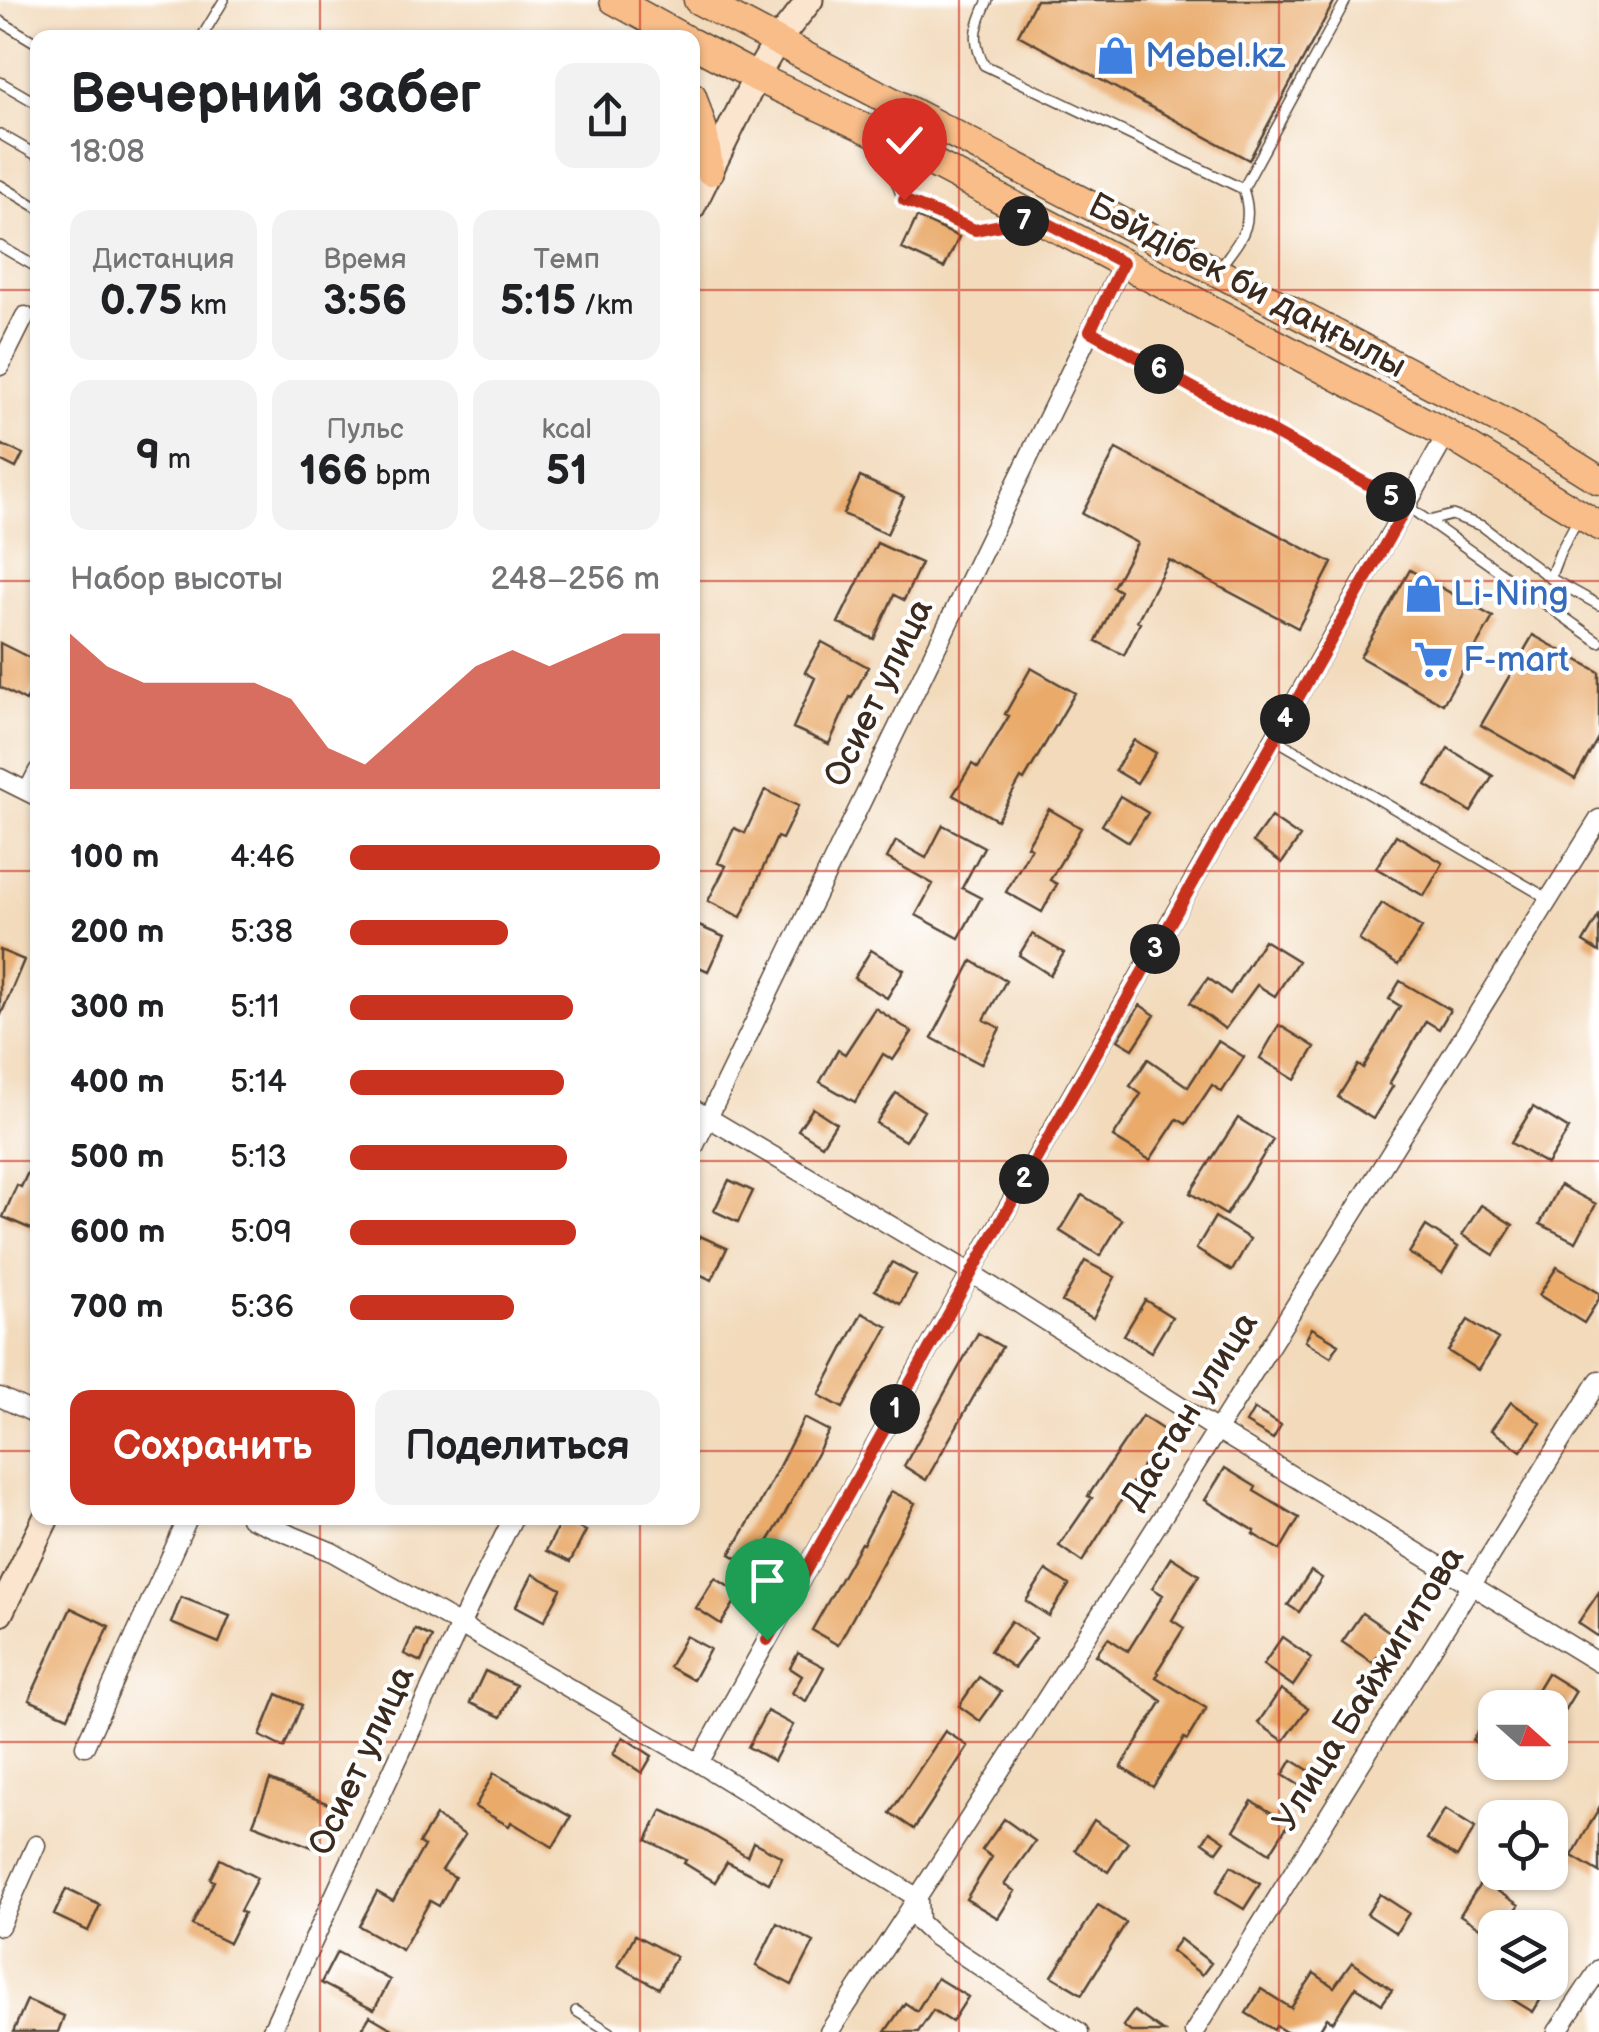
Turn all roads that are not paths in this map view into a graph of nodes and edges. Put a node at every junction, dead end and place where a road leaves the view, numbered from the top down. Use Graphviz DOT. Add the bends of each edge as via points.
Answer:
graph roads {
  1 [pos="224,0"];
  2 [pos="614,0"];
  3 [pos="698,0"];
  4 [pos="810,0"];
  5 [pos="988,0"];
  6 [pos="1346,0"];
  7 [pos="0,21"];
  8 [pos="656,29"];
  9 [pos="206,30"];
  10 [pos="30,39"];
  11 [pos="776,41"];
  12 [pos="700,46"];
  13 [pos="756,77"];
  14 [pos="0,82"];
  15 [pos="30,99"];
  16 [pos="700,121"];
  17 [pos="0,134"];
  18 [pos="878,134"];
  19 [pos="30,151"];
  20 [pos="710,171"];
  21 [pos="0,185"];
  22 [pos="1243,190"];
  23 [pos="700,191"];
  24 [pos="30,203"];
  25 [pos="1038,218"];
  26 [pos="0,246"];
  27 [pos="30,263"];
  28 [pos="1123,263"];
  29 [pos="1217,272"];
  30 [pos="25,316"];
  31 [pos="1090,331"];
  32 [pos="0,366"];
  33 [pos="1448,434"];
  34 [pos="1599,480"];
  35 [pos="1407,506"];
  36 [pos="1590,520"];
  37 [pos="1429,521"];
  38 [pos="1550,578"];
  39 [pos="1599,605"];
  40 [pos="1599,642"];
  41 [pos="1274,738"];
  42 [pos="0,778"];
  43 [pos="30,793"];
  44 [pos="1599,819"];
  45 [pos="1550,899"];
  46 [pos="701,1113"];
  47 [pos="971,1274"];
  48 [pos="1599,1380"];
  49 [pos="0,1397"];
  50 [pos="30,1410"];
  51 [pos="1217,1430"];
  52 [pos="43,1525"];
  53 [pos="185,1525"];
  54 [pos="267,1525"];
  55 [pos="510,1525"];
  56 [pos="1473,1584"];
  57 [pos="0,1613"];
  58 [pos="460,1625"];
  59 [pos="1599,1662"];
  60 [pos="84,1746"];
  61 [pos="699,1763"];
  62 [pos="36,1845"];
  63 [pos="918,1898"];
  64 [pos="0,1926"];
  65 [pos="1599,1969"];
  66 [pos="576,2011"];
  67 [pos="271,2032"];
  68 [pos="610,2032"];
  69 [pos="828,2032"];
  70 [pos="1079,2032"];
  71 [pos="1194,2032"];
  72 [pos="1557,2032"];
  1 -- 9 [label="lane"];
  2 -- 8 [label="main road"];
  3 -- 11 [label="main road, Бәйдібек би даңғылы"];
  4 -- 11 [label="street"];
  5 -- 22 [label="lane" via="974,45 984,65"];
  6 -- 22 [label="lane"];
  7 -- 10 [label="lane"];
  11 -- 13 [label="street"];
  11 -- 29 [label="main road, Бәйдібек би даңғылы"];
  12 -- 13 [label="main road, Бәйдібек би даңғылы"];
  13 -- 18 [label="main road, Бәйдібек би даңғылы"];
  13 -- 20 [label="street"];
  14 -- 15 [label="lane"];
  16 -- 20 [label="main road"];
  17 -- 19 [label="lane"];
  18 -- 25 [label="main road, Бәйдібек би даңғылы"];
  18 -- 25 [label="lane" via="904,200 975,230"];
  20 -- 23 [label="street"];
  21 -- 24 [label="lane"];
  22 -- 29 [label="lane" via="1246,230"];
  25 -- 28 [label="main road, Бәйдібек би даңғылы"];
  26 -- 27 [label="lane"];
  28 -- 31 [label="street, Осиет улица"];
  28 -- 33 [label="main road, Бәйдібек би даңғылы"];
  29 -- 34 [label="main road, Бәйдібек би даңғылы" via="1515,428"];
  30 -- 32 [label="street"];
  31 -- 35 [label="lane"];
  31 -- 46 [label="street, Осиет улица"];
  33 -- 35 [label="street"];
  33 -- 36 [label="main road, Бәйдібек би даңғылы"];
  35 -- 37 [label="lane"];
  35 -- 41 [label="street"];
  36 -- 38 [label="lane" via="1560,552"];
  37 -- 38 [label="lane" via="1452,515 1482,526"];
  37 -- 40 [label="lane"];
  38 -- 39 [label="lane"];
  41 -- 45 [label="lane"];
  41 -- 47 [label="street"];
  42 -- 43 [label="street"];
  44 -- 45 [label="street, Дастан улица"];
  45 -- 51 [label="street, Дастан улица"];
  46 -- 47 [label="street"];
  47 -- 51 [label="street"];
  47 -- 61 [label="street"];
  48 -- 56 [label="street, Улица Байжигитова"];
  49 -- 50 [label="street"];
  51 -- 56 [label="street"];
  51 -- 63 [label="street, Дастан улица"];
  52 -- 57 [label="street"];
  53 -- 60 [label="street"];
  54 -- 58 [label="street" via="332,1552"];
  55 -- 58 [label="street, Осиет улица"];
  56 -- 59 [label="street"];
  56 -- 71 [label="street, Улица Байжигитова"];
  58 -- 61 [label="street"];
  58 -- 67 [label="street, Осиет улица"];
  61 -- 63 [label="street"];
  62 -- 64 [label="street"];
  63 -- 69 [label="street, Дастан улица"];
  63 -- 70 [label="street" via="919,1922 934,1936"];
  65 -- 72 [label="street"];
  66 -- 68 [label="lane"];
}
